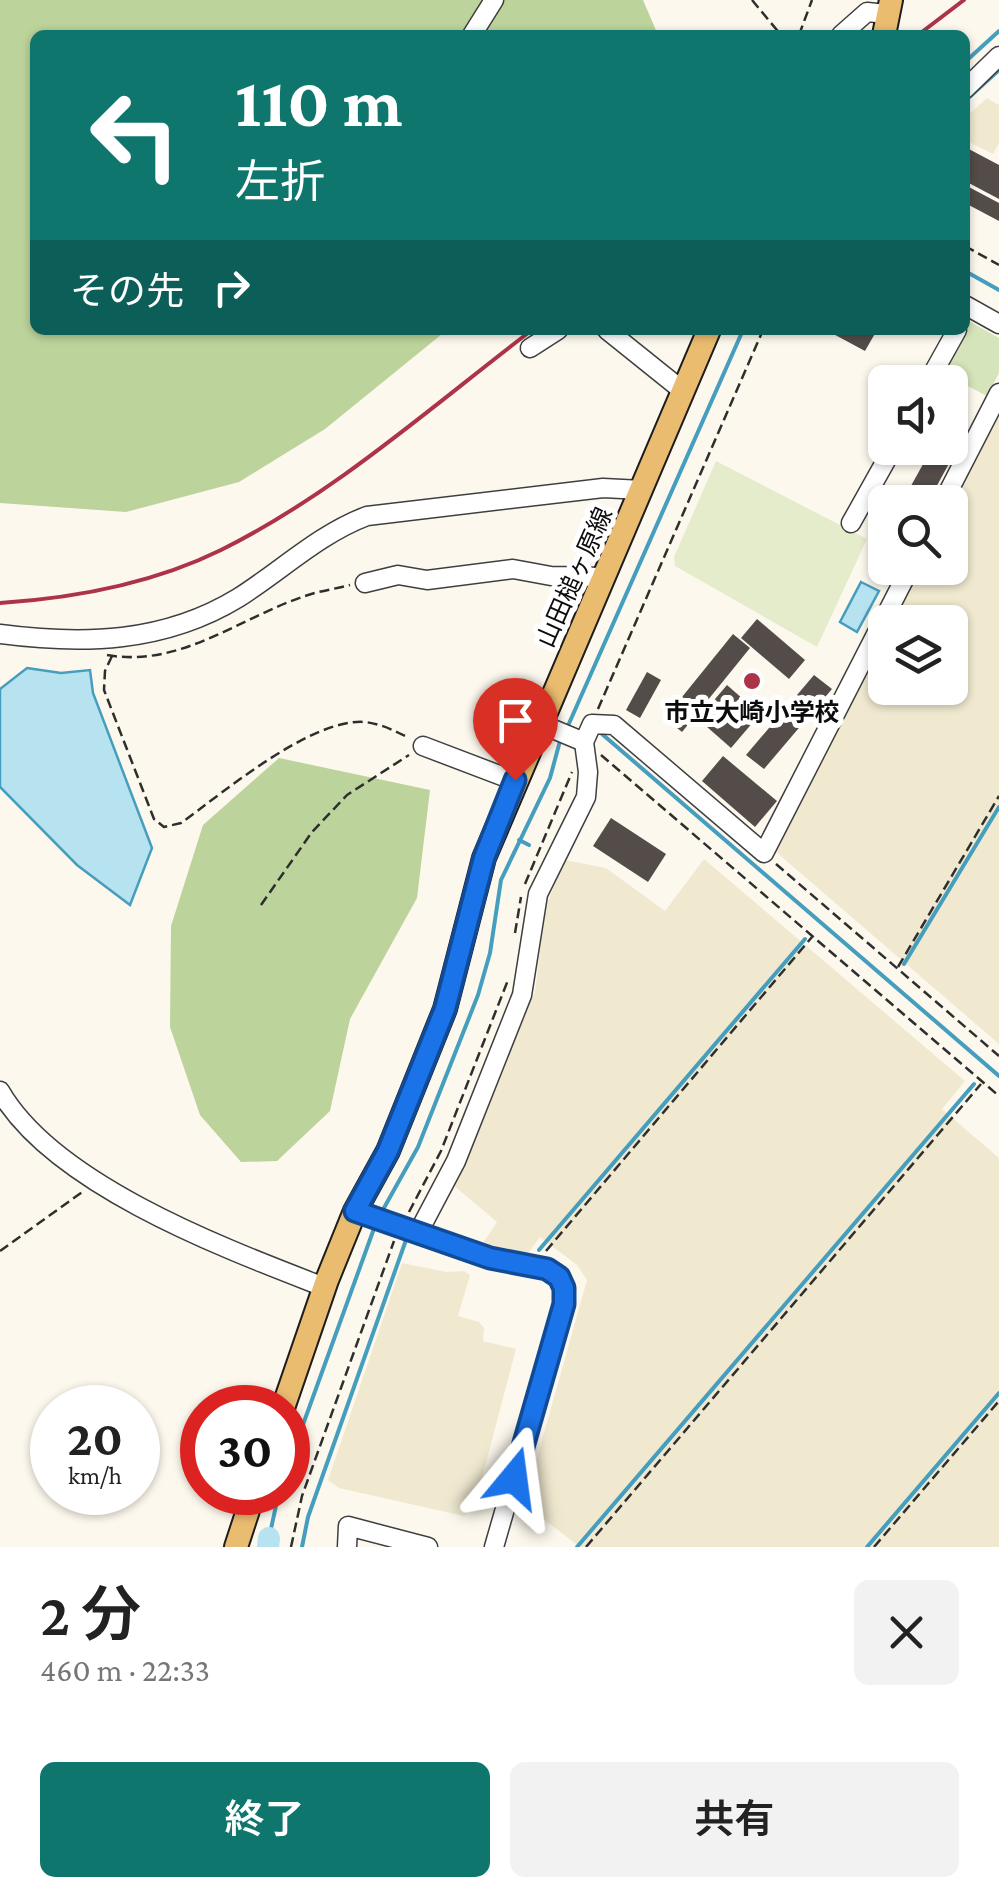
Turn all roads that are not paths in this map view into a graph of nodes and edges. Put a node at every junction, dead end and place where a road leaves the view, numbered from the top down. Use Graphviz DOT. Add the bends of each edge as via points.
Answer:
graph roads {
  1 [pos="494,0"];
  2 [pos="887,16"];
  3 [pos="475,30"];
  4 [pos="847,30"];
  5 [pos="999,56"];
  6 [pos="970,84"];
  7 [pos="970,311"];
  8 [pos="999,324"];
  9 [pos="550,335"];
  10 [pos="614,335"];
  11 [pos="707,335"];
  12 [pos="954,335"];
  13 [pos="530,348"];
  14 [pos="937,365"];
  15 [pos="684,391"];
  16 [pos="999,393"];
  17 [pos="884,465"];
  18 [pos="952,485"];
  19 [pos="642,490"];
  20 [pos="852,523"];
  21 [pos="603,577"];
  22 [pos="366,582"];
  23 [pos="901,585"];
  24 [pos="0,634"];
  25 [pos="541,724"];
  26 [pos="580,740"];
  27 [pos="424,746"];
  28 [pos="515,780"];
  29 [pos="0,1091"];
  30 [pos="359,1213"];
  31 [pos="402,1229"];
  32 [pos="324,1287"];
  33 [pos="291,1385"];
  34 [pos="246,1515"];
  35 [pos="236,1547"];
  36 [pos="346,1547"];
  37 [pos="428,1547"];
  38 [pos="494,1547"];
  1 -- 3 [label="street"];
  2 -- 4 [label="street" via="867,12"];
  5 -- 6 [label="street"];
  7 -- 8 [label="street"];
  9 -- 13 [label="street"];
  10 -- 15 [label="street"];
  11 -- 15 [label="main road, 山田槌ヶ原線"];
  12 -- 14 [label="street"];
  15 -- 19 [label="main road, 山田槌ヶ原線"];
  16 -- 18 [label="street"];
  17 -- 20 [label="street"];
  19 -- 21 [label="main road, 山田槌ヶ原線"];
  19 -- 24 [label="street" via="604,488 367,516 191,621 92,641"];
  21 -- 22 [label="street" via="513,569"];
  21 -- 25 [label="main road, 山田槌ヶ原線"];
  23 -- 26 [label="street" via="764,853 614,725 592,724"];
  25 -- 26 [label="street"];
  25 -- 28 [label="main road, 山田槌ヶ原線"];
  26 -- 31 [label="street" via="586,797 538,894 522,995 456,1161"];
  27 -- 28 [label="street"];
  28 -- 30 [label="main road, 山田槌ヶ原線" via="484,858 445,1009"];
  29 -- 32 [label="street" via="35,1138 98,1181 227,1249"];
  30 -- 31 [label="street"];
  30 -- 32 [label="main road, 山田槌ヶ原線"];
  31 -- 38 [label="street" via="547,1269 564,1288"];
  32 -- 33 [label="main road, 山田槌ヶ原線"];
  34 -- 35 [label="main road"];
  36 -- 37 [label="street" via="348,1526"];
}
